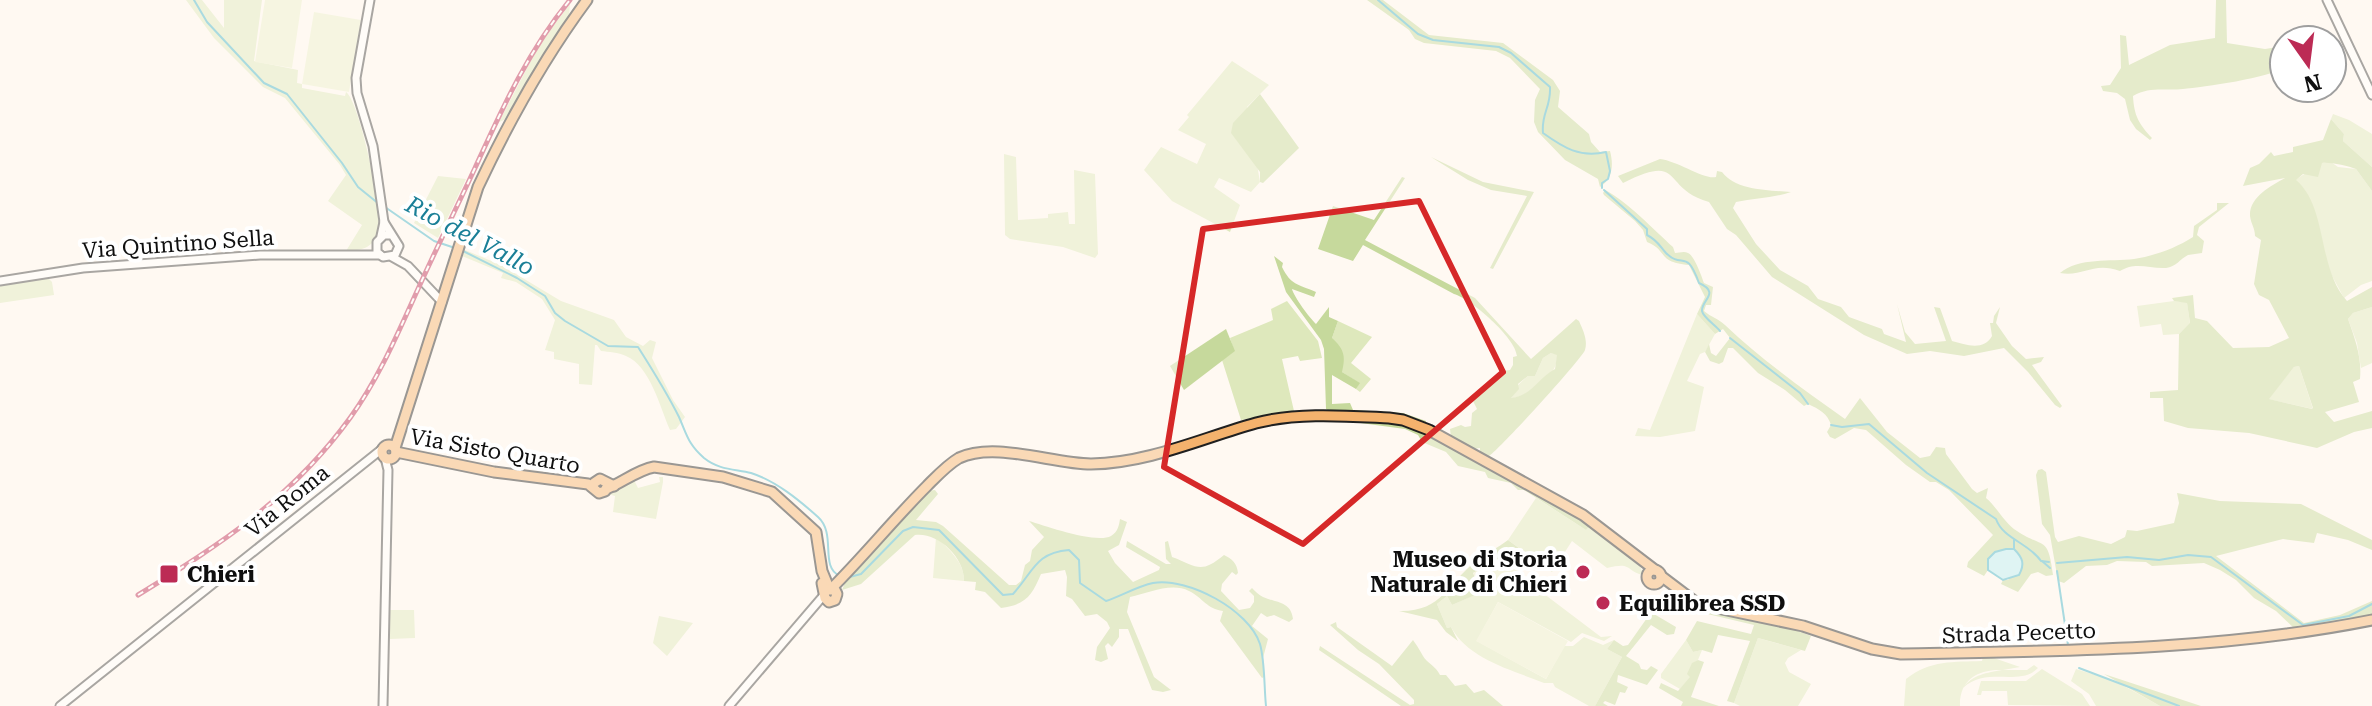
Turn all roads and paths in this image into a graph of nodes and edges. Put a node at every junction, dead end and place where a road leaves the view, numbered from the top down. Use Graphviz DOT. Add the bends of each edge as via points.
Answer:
graph roads {
  1 [pos="370,0"];
  2 [pos="587,0"];
  3 [pos="2327,0"];
  4 [pos="2372,95"];
  5 [pos="384,222"];
  6 [pos="391,235"];
  7 [pos="381,236"];
  8 [pos="376,244"];
  9 [pos="399,249"];
  10 [pos="360,255"];
  11 [pos="380,255"];
  12 [pos="392,257"];
  13 [pos="408,266"];
  14 [pos="0,281"];
  15 [pos="442,302"];
  16 [pos="386,453"];
  17 [pos="834,588"];
  18 [pos="2372,620"];
  19 [pos="74,693"];
  20 [pos="60,706"];
  21 [pos="66,706"];
  22 [pos="383,706"];
  23 [pos="729,706"];
  1 -- 5 [label="street" via="356,86 373,146"];
  2 -- 15 [label="main road" via="495,150"];
  3 -- 4 [label="street"];
  5 -- 6 [label="street"];
  5 -- 7 [label="street"];
  6 -- 7 [label="street"];
  6 -- 9 [label="street"];
  7 -- 8 [label="street"];
  8 -- 10 [label="street"];
  8 -- 11 [label="street"];
  9 -- 12 [label="street"];
  9 -- 13 [label="street"];
  10 -- 11 [label="street, Via Quintino Sella"];
  10 -- 14 [label="street, Via Quintino Sella" via="260,255 83,268"];
  11 -- 12 [label="street"];
  12 -- 13 [label="street"];
  13 -- 15 [label="street"];
  15 -- 16 [label="main road" via="403,427"];
  16 -- 17 [label="main road, Via Sisto Quarto" via="592,485 599,493 648,468 723,477 772,492 816,532 822,571"];
  16 -- 19 [label="street, Via Roma"];
  16 -- 22 [label="street"];
  17 -- 18 [label="main road, Strada Pecetto" via="896,517 959,458 991,453 1090,464 1149,456 1279,419 1372,417 1429,430 1571,508 1698,604 1803,626 1872,649 1901,654 2218,642"];
  17 -- 23 [label="street"];
  19 -- 20 [label="street, Via Roma"];
  19 -- 21 [label="street, Via Roma"];
}
